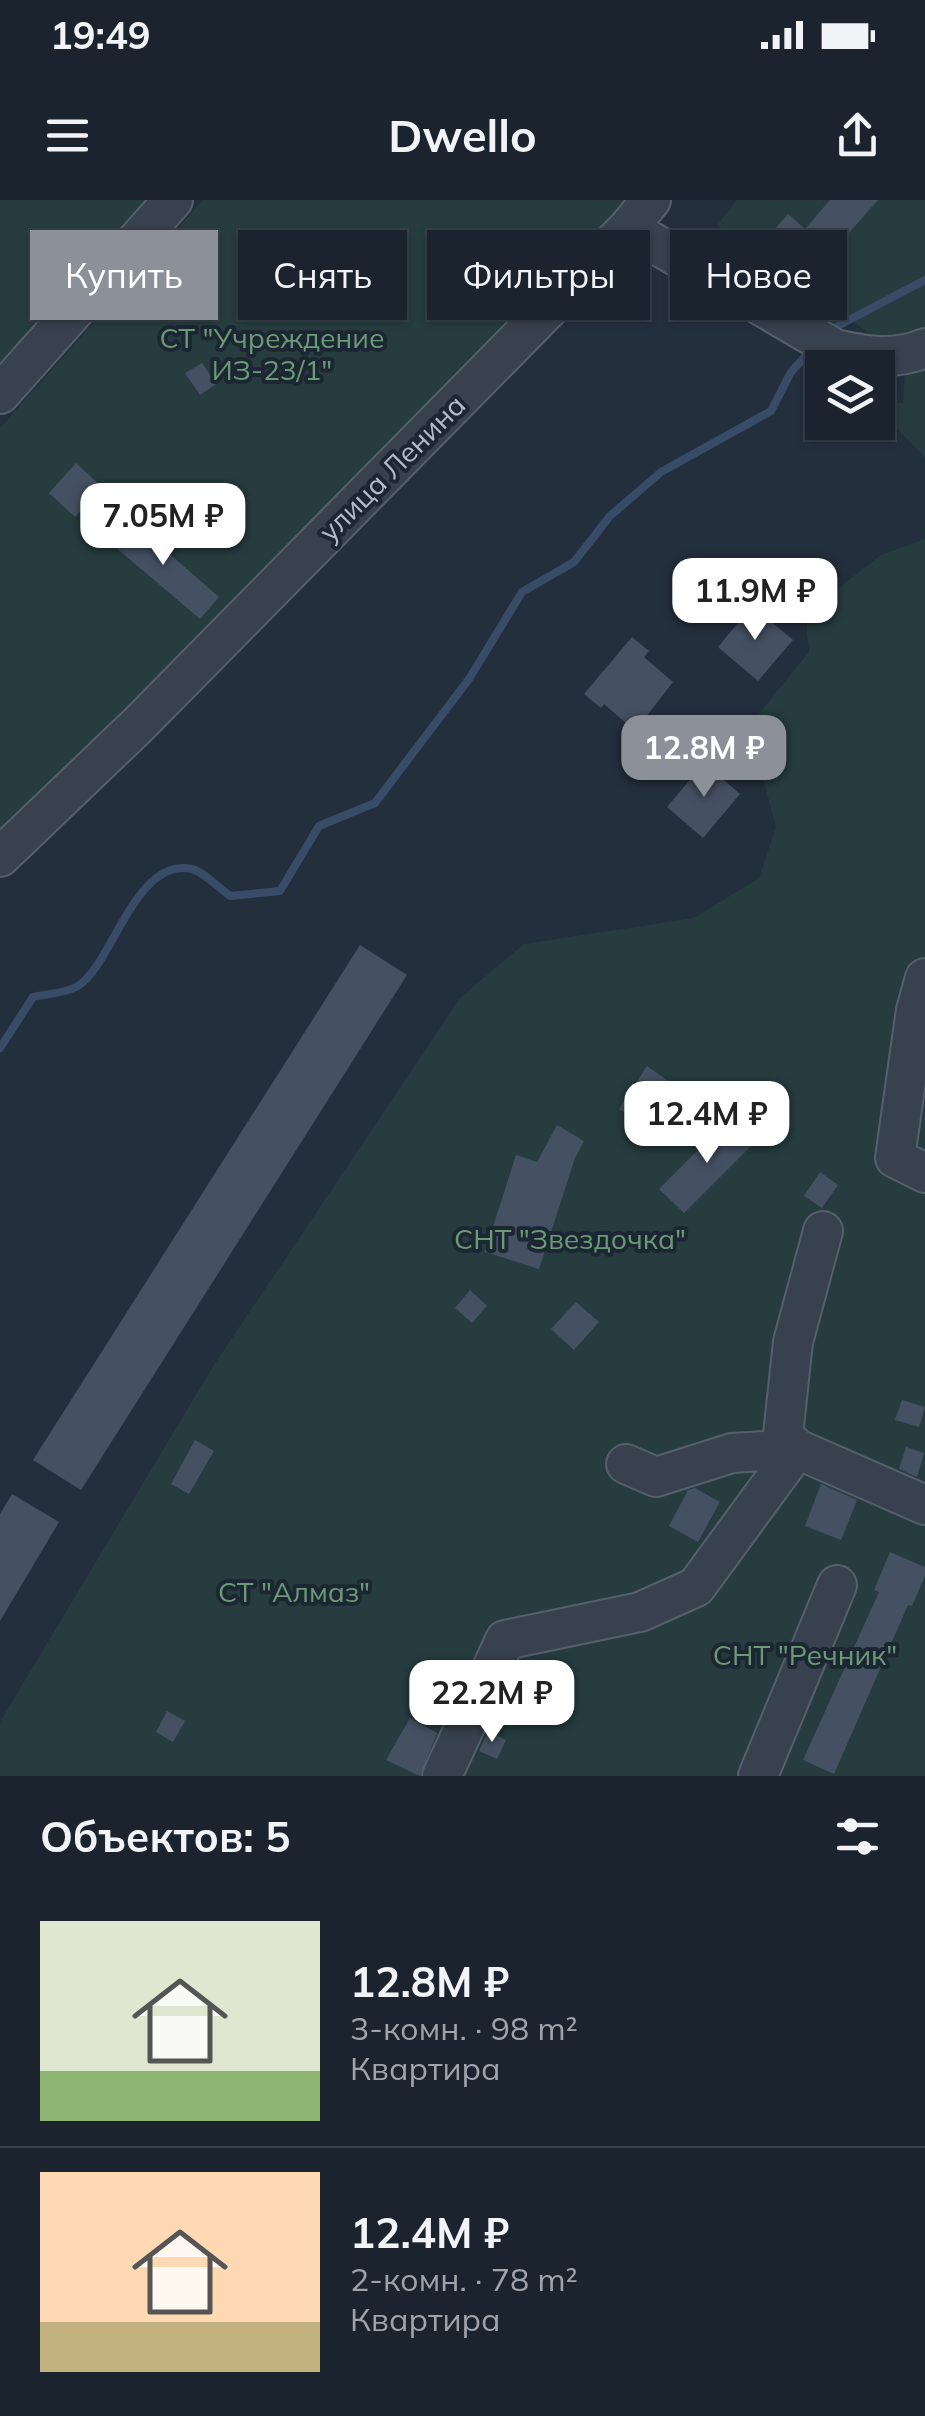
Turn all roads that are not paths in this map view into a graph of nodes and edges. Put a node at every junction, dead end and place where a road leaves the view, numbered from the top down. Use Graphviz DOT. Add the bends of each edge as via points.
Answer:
graph roads {
  1 [pos="173,200"];
  2 [pos="640,214"];
  3 [pos="925,348"];
  4 [pos="0,394"];
  5 [pos="0,856"];
  6 [pos="925,978"];
  7 [pos="925,1172"];
  8 [pos="823,1231"];
  9 [pos="797,1449"];
  10 [pos="626,1464"];
  11 [pos="925,1505"];
  12 [pos="837,1585"];
  13 [pos="442,1776"];
  14 [pos="758,1776"];
  1 -- 4 [label="street"];
  2 -- 3 [label="street" via="820,339 868,356 908,356"];
  2 -- 5 [label="street, улица Ленина" via="138,725"];
  6 -- 7 [label="street" via="895,1158"];
  8 -- 9 [label="street" via="793,1342 784,1435"];
  9 -- 10 [label="street" via="732,1453 656,1477"];
  9 -- 11 [label="street"];
  9 -- 13 [label="street" via="696,1587 640,1612 505,1640"];
  12 -- 14 [label="street"];
}
